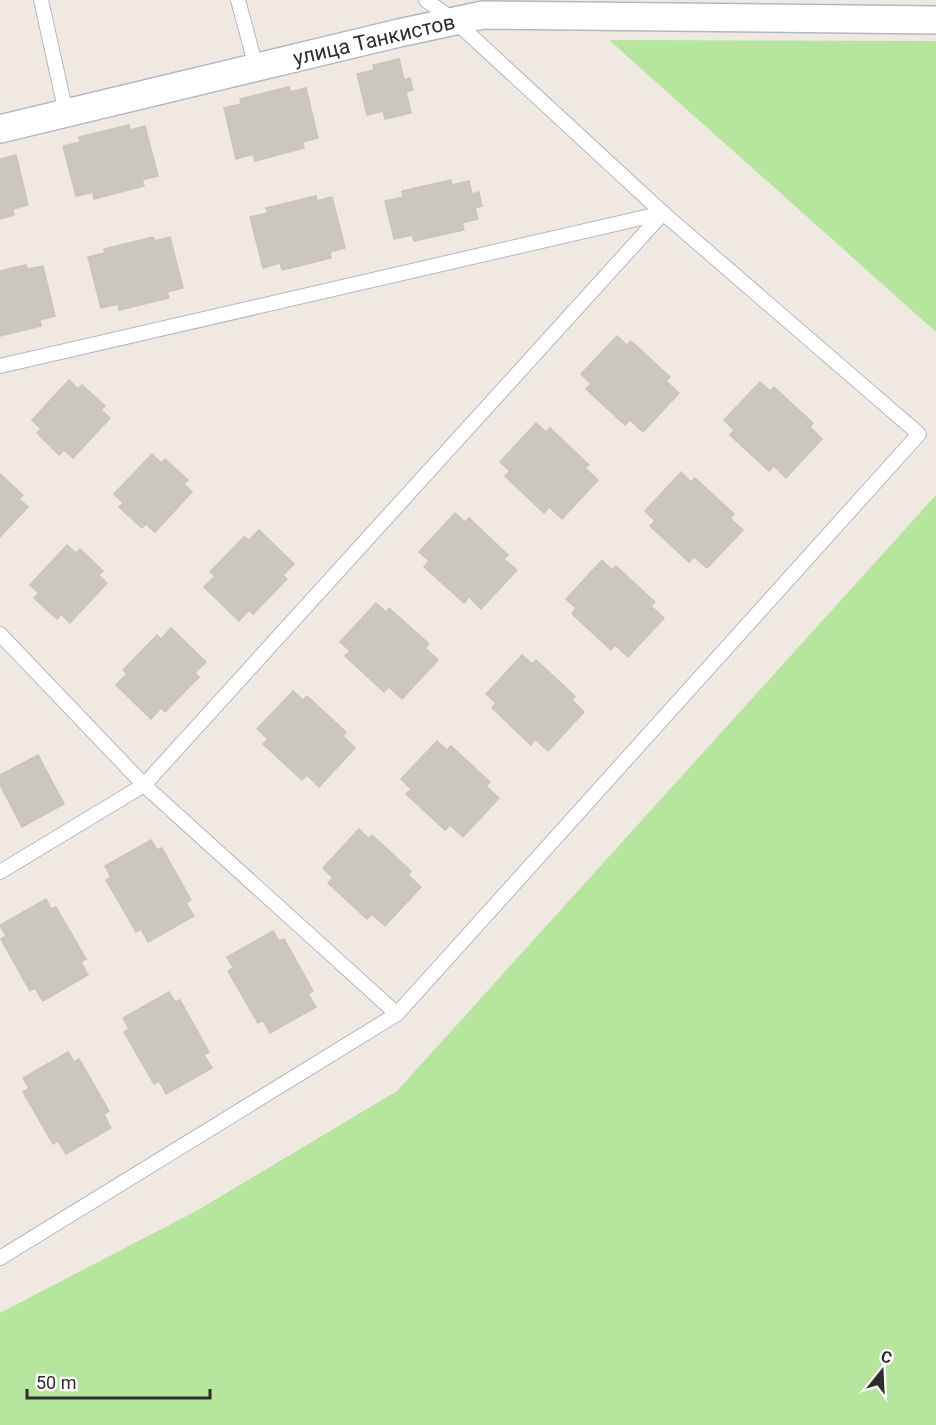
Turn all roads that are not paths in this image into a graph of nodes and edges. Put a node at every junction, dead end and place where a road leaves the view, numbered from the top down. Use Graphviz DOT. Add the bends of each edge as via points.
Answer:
graph roads {
  1 [pos="41,0"];
  2 [pos="238,0"];
  3 [pos="426,0"];
  4 [pos="936,20"];
  5 [pos="456,22"];
  6 [pos="256,67"];
  7 [pos="66,113"];
  8 [pos="0,129"];
  9 [pos="663,213"];
  10 [pos="0,366"];
  11 [pos="0,634"];
  12 [pos="144,785"];
  13 [pos="0,872"];
  14 [pos="397,1014"];
  15 [pos="0,1258"];
  1 -- 7 [label="lane"];
  2 -- 6 [label="lane"];
  3 -- 5 [label="lane"];
  4 -- 5 [label="street, улица Танкистов" via="498,14"];
  5 -- 6 [label="street, улица Танкистов"];
  5 -- 9 [label="lane"];
  6 -- 7 [label="street, улица Танкистов"];
  7 -- 8 [label="street, улица Танкистов"];
  9 -- 10 [label="lane"];
  9 -- 12 [label="lane"];
  9 -- 14 [label="lane" via="919,434"];
  11 -- 12 [label="lane"];
  12 -- 13 [label="lane"];
  12 -- 14 [label="lane"];
  14 -- 15 [label="lane"];
}
